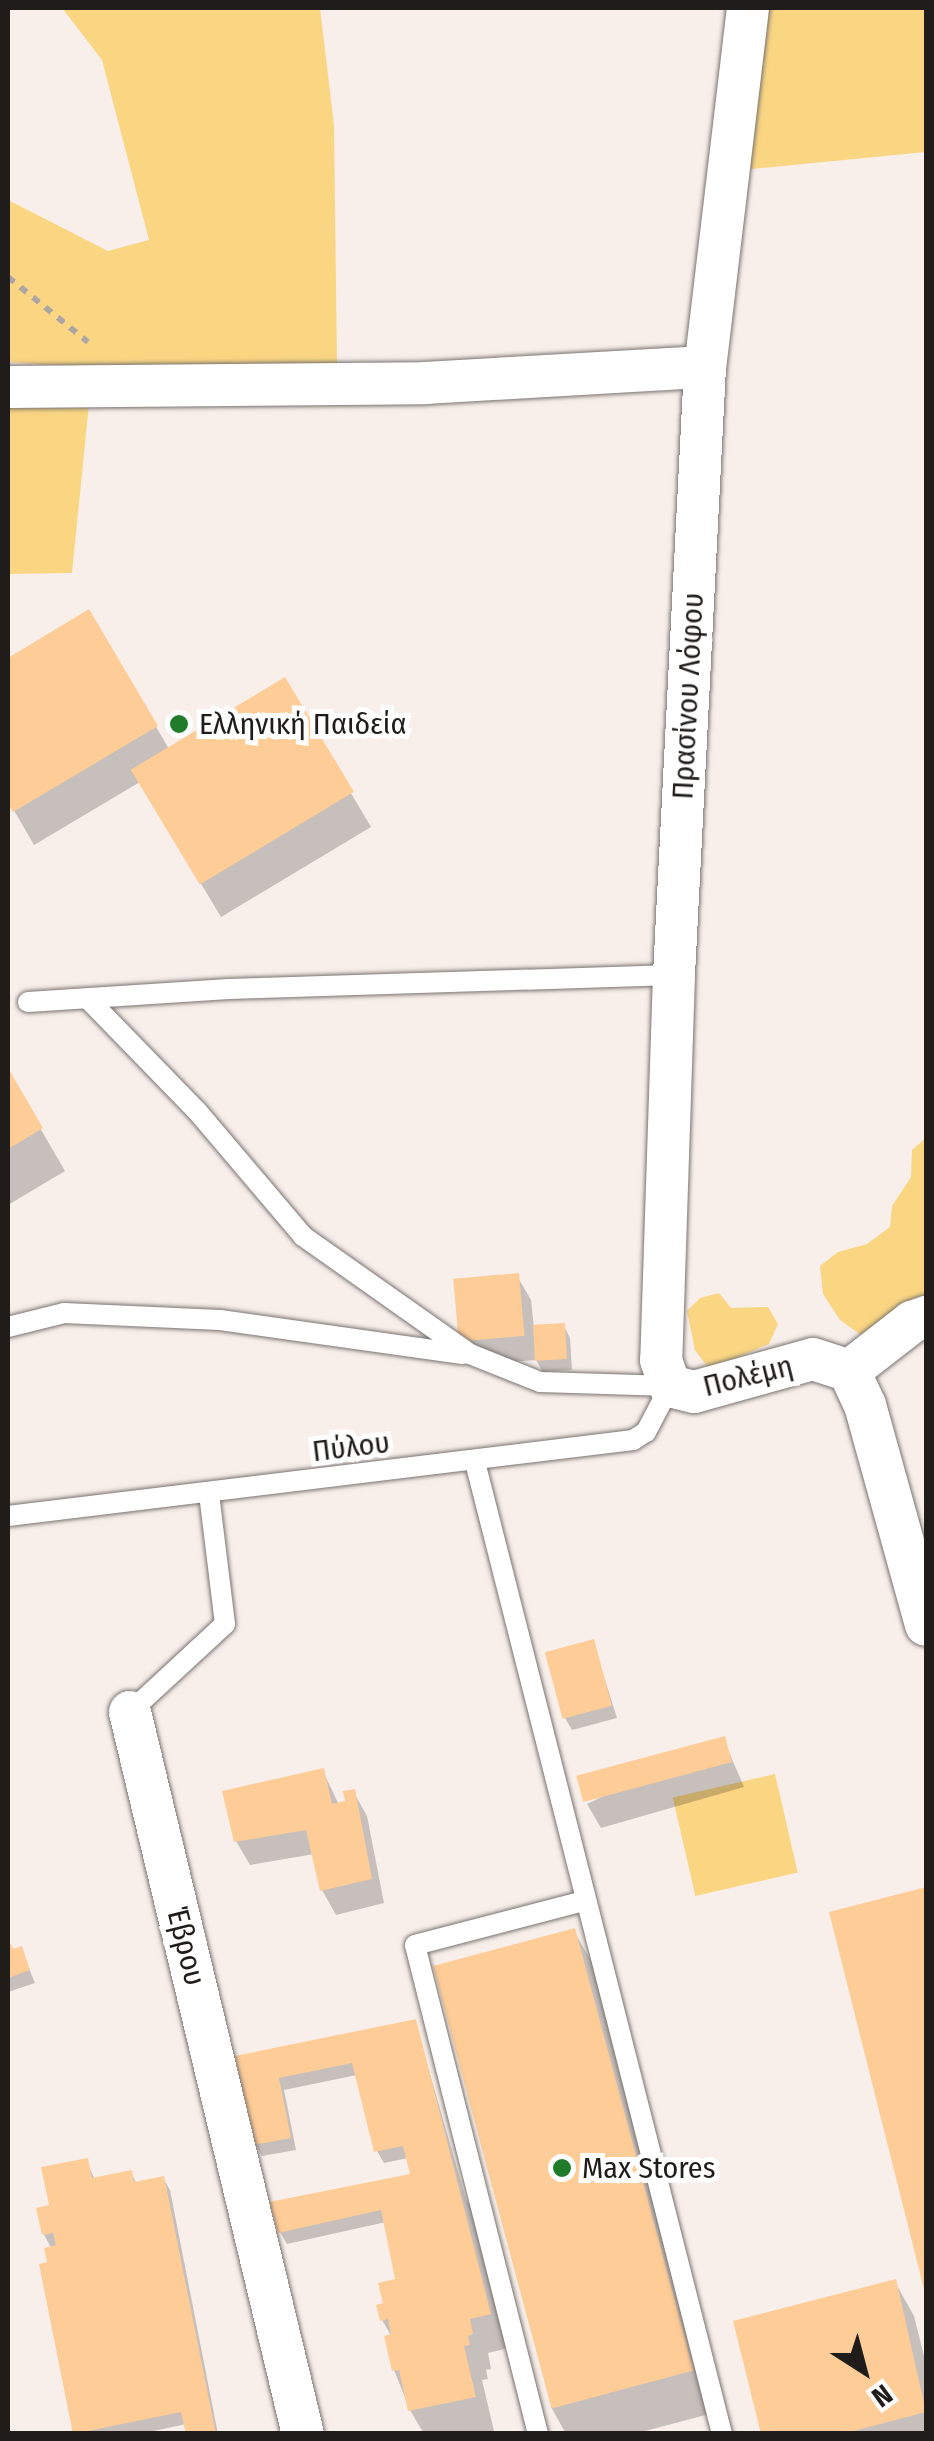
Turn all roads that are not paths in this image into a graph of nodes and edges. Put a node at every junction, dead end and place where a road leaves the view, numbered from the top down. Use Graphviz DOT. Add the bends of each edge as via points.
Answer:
graph roads {
  1 [pos="748,8"];
  2 [pos="705,367"];
  3 [pos="8,387"];
  4 [pos="674,975"];
  5 [pos="88,999"];
  6 [pos="28,1002"];
  7 [pos="926,1317"];
  8 [pos="8,1327"];
  9 [pos="470,1354"];
  10 [pos="849,1371"];
  11 [pos="670,1386"];
  12 [pos="475,1462"];
  13 [pos="209,1493"];
  14 [pos="8,1516"];
  15 [pos="926,1626"];
  16 [pos="130,1712"];
  17 [pos="584,1901"];
  18 [pos="303,2434"];
  19 [pos="538,2434"];
  20 [pos="722,2434"];
  1 -- 2 [label="street, Πρασίνου Λόφου"];
  2 -- 3 [label="street" via="424,384"];
  2 -- 4 [label="street, Πρασίνου Λόφου"];
  4 -- 5 [label="lane"];
  4 -- 11 [label="street, Πρασίνου Λόφου" via="661,1360"];
  5 -- 6 [label="lane"];
  5 -- 9 [label="lane" via="196,1110 303,1236"];
  7 -- 10 [label="street"];
  8 -- 9 [label="lane" via="64,1312 220,1320"];
  9 -- 11 [label="lane" via="540,1382"];
  10 -- 11 [label="street, Πολέμη" via="812,1359 694,1392"];
  10 -- 15 [label="street" via="865,1405"];
  11 -- 12 [label="lane, Πύλου" via="646,1432 632,1440"];
  12 -- 13 [label="lane, Πύλου"];
  12 -- 17 [label="lane"];
  13 -- 14 [label="lane, Πύλου"];
  13 -- 16 [label="lane, Έβρου" via="225,1624"];
  16 -- 18 [label="street, Έβρου"];
  17 -- 19 [label="lane" via="415,1945"];
  17 -- 20 [label="lane"];
}
